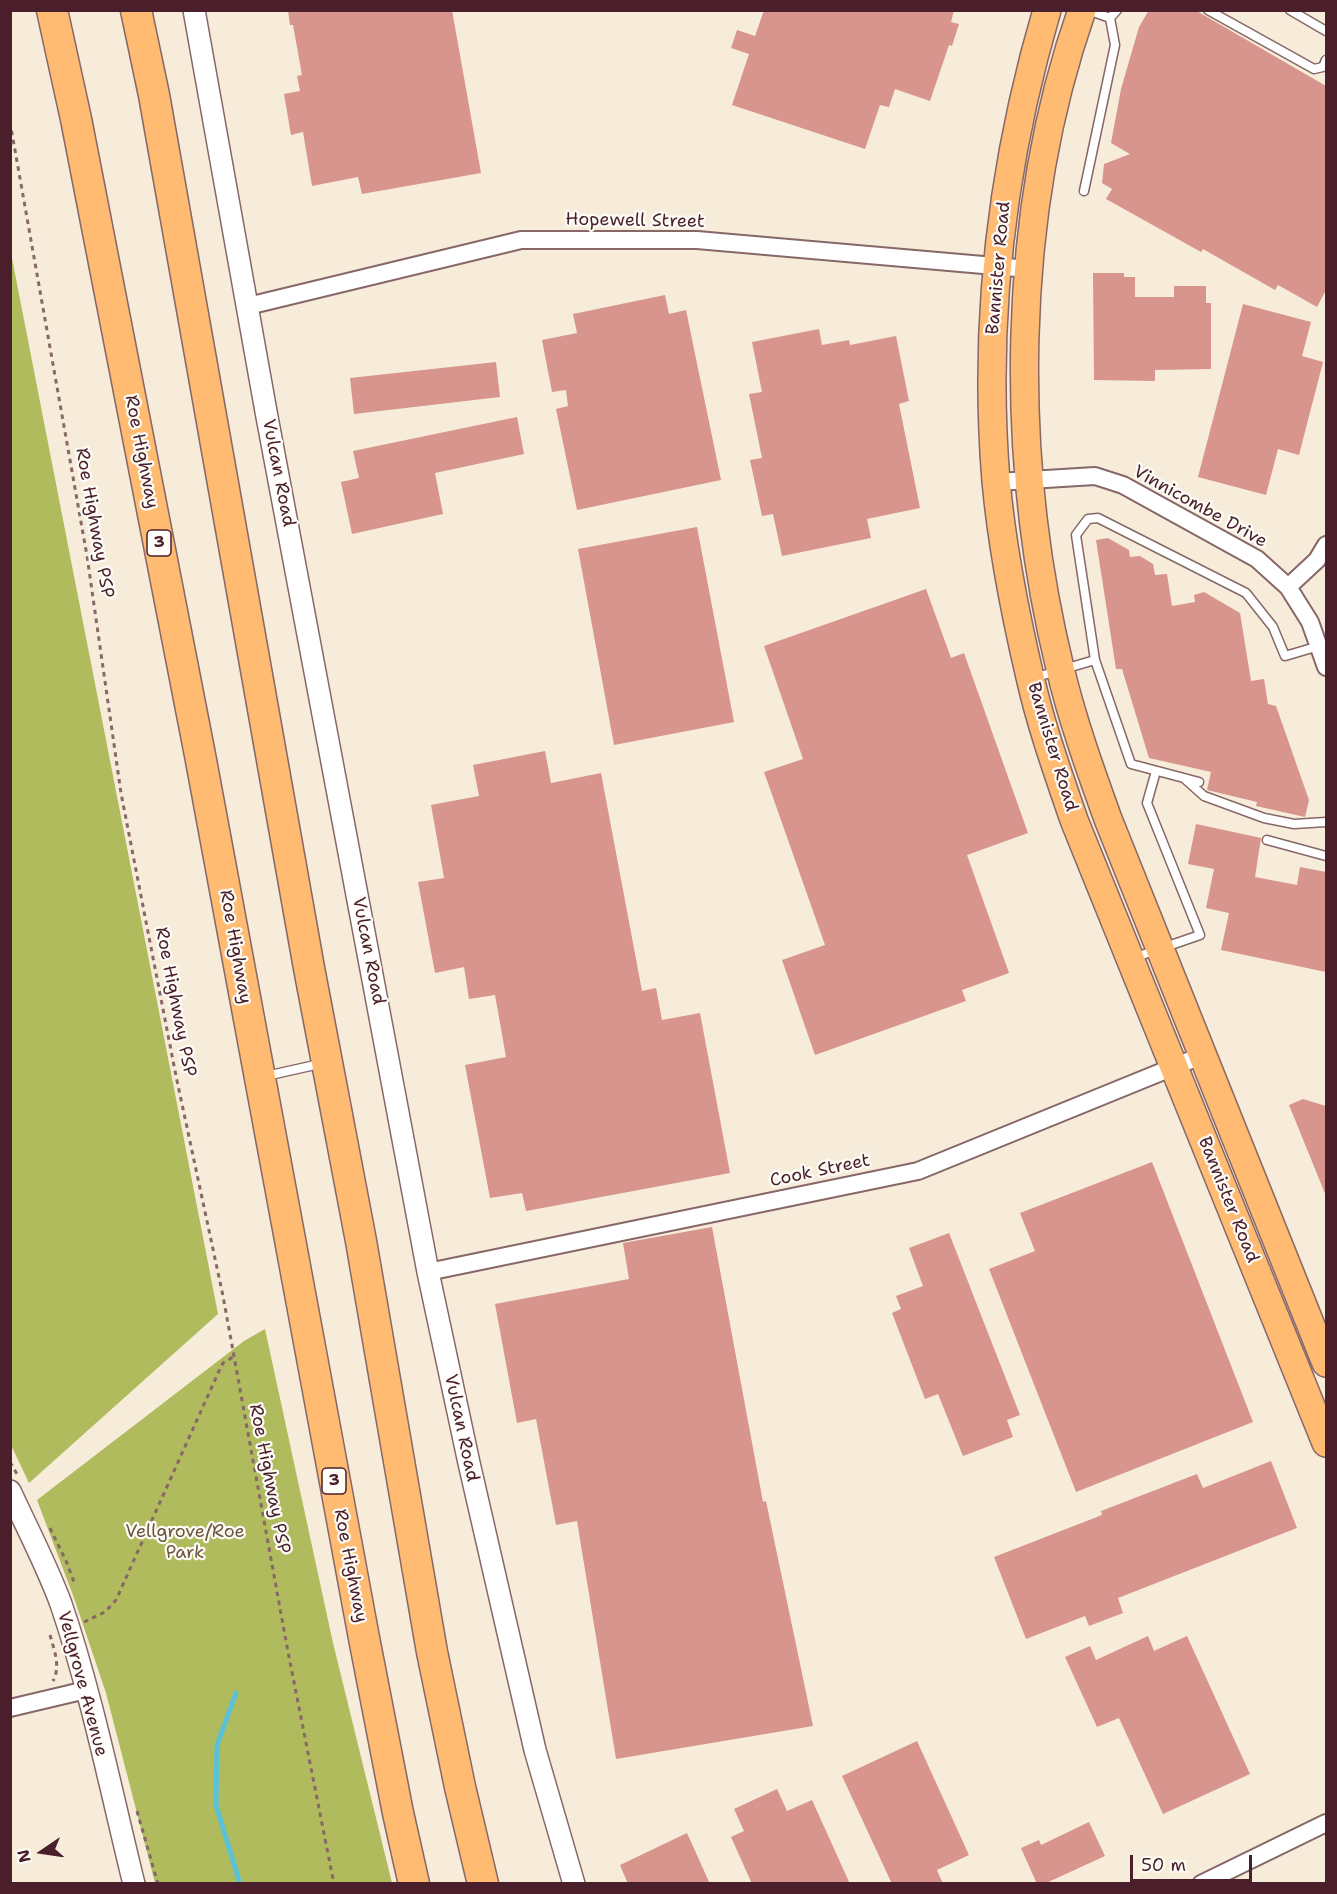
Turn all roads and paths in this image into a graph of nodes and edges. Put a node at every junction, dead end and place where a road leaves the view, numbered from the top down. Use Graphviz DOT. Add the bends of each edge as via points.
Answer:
graph roads {
  1 [pos="52,10"];
  2 [pos="136,10"];
  3 [pos="195,10"];
  4 [pos="1047,10"];
  5 [pos="1082,10"];
  6 [pos="1088,10"];
  7 [pos="1117,10"];
  8 [pos="1208,10"];
  9 [pos="1290,10"];
  10 [pos="1110,18"];
  11 [pos="1326,31"];
  12 [pos="1326,60"];
  13 [pos="10,122"];
  14 [pos="1084,191"];
  15 [pos="997,265"];
  16 [pos="1029,268"];
  17 [pos="248,306"];
  18 [pos="1030,479"];
  19 [pos="997,482"];
  20 [pos="1326,545"];
  21 [pos="1288,587"];
  22 [pos="1319,646"];
  23 [pos="1095,660"];
  24 [pos="1326,667"];
  25 [pos="1060,670"];
  26 [pos="1030,679"];
  27 [pos="1156,771"];
  28 [pos="1183,778"];
  29 [pos="1199,782"];
  30 [pos="1326,822"];
  31 [pos="1267,840"];
  32 [pos="1326,856"];
  33 [pos="1160,949"];
  34 [pos="1130,959"];
  35 [pos="1203,1055"];
  36 [pos="327,1062"];
  37 [pos="1174,1067"];
  38 [pos="259,1077"];
  39 [pos="428,1272"];
  40 [pos="233,1357"];
  41 [pos="1326,1363"];
  42 [pos="1326,1443"];
  43 [pos="10,1491"];
  44 [pos="68,1627"];
  45 [pos="86,1690"];
  46 [pos="41,1701"];
  47 [pos="10,1708"];
  48 [pos="1326,1823"];
  49 [pos="134,1884"];
  50 [pos="334,1884"];
  51 [pos="414,1884"];
  52 [pos="483,1884"];
  53 [pos="574,1884"];
  54 [pos="1201,1884"];
  1 -- 38 [label="highway, Roe Highway / 3" via="198,743"];
  2 -- 36 [label="highway"];
  3 -- 17 [label="street, Vulcan Road"];
  4 -- 15 [label="main road, Bannister Road" via="1019,117"];
  5 -- 16 [label="main road, Bannister Road" via="1049,127"];
  6 -- 10 [label="lane"];
  7 -- 10 [label="lane"];
  8 -- 12 [label="lane" via="1314,69 1323,67"];
  9 -- 11 [label="lane"];
  10 -- 14 [label="lane" via="1115,45"];
  13 -- 40 [label="path, Roe Highway PSP" via="87,556 121,793"];
  15 -- 16 [label="street, Hopewell Street"];
  15 -- 17 [label="street, Hopewell Street" via="697,240 521,240"];
  15 -- 19 [label="main road, Bannister Road" via="993,346"];
  16 -- 18 [label="main road, Bannister Road" via="1025,343"];
  17 -- 39 [label="street, Vulcan Road"];
  18 -- 19 [label="street, Vinnicombe Drive"];
  18 -- 21 [label="street, Vinnicombe Drive" via="1095,476 1123,485 1257,558"];
  18 -- 25 [label="main road, Bannister Road" via="1041,576"];
  19 -- 26 [label="main road, Bannister Road" via="1010,584"];
  20 -- 21 [label="street" via="1317,560"];
  21 -- 22 [label="street, Vinnicombe Drive" via="1310,622"];
  22 -- 23 [label="lane" via="1285,656 1273,627 1246,593 1098,518 1088,519 1076,535"];
  22 -- 24 [label="street, Vinnicombe Drive"];
  23 -- 25 [label="lane"];
  23 -- 27 [label="lane" via="1131,764"];
  25 -- 26 [label="lane"];
  25 -- 33 [label="main road, Bannister Road" via="1104,809"];
  26 -- 34 [label="main road, Bannister Road" via="1074,820"];
  27 -- 28 [label="lane"];
  27 -- 33 [label="lane" via="1147,803 1200,935"];
  28 -- 29 [label="lane"];
  28 -- 30 [label="lane" via="1204,796 1264,818 1294,825"];
  31 -- 32 [label="lane"];
  33 -- 34 [label="lane"];
  33 -- 35 [label="main road, Bannister Road"];
  34 -- 37 [label="main road, Bannister Road"];
  35 -- 37 [label="street, Cook Street"];
  35 -- 41 [label="main road, Bannister Road"];
  36 -- 38 [label="lane"];
  36 -- 52 [label="highway" via="432,1652"];
  37 -- 39 [label="street, Cook Street" via="918,1171"];
  37 -- 42 [label="main road, Bannister Road"];
  38 -- 51 [label="highway, Roe Highway / 3" via="366,1650"];
  39 -- 53 [label="street, Vulcan Road" via="535,1750"];
  40 -- 44 [label="path" via="219,1371 116,1600 105,1612"];
  40 -- 50 [label="path, Roe Highway PSP"];
  43 -- 44 [label="street, Vellgrove Avenue"];
  44 -- 45 [label="street, Vellgrove Avenue"];
  44 -- 46 [label="path" via="49,1632 56,1675 48,1687 39,1689"];
  45 -- 46 [label="street"];
  45 -- 49 [label="street, Vellgrove Avenue"];
  46 -- 47 [label="street"];
  48 -- 54 [label="street"];
}
